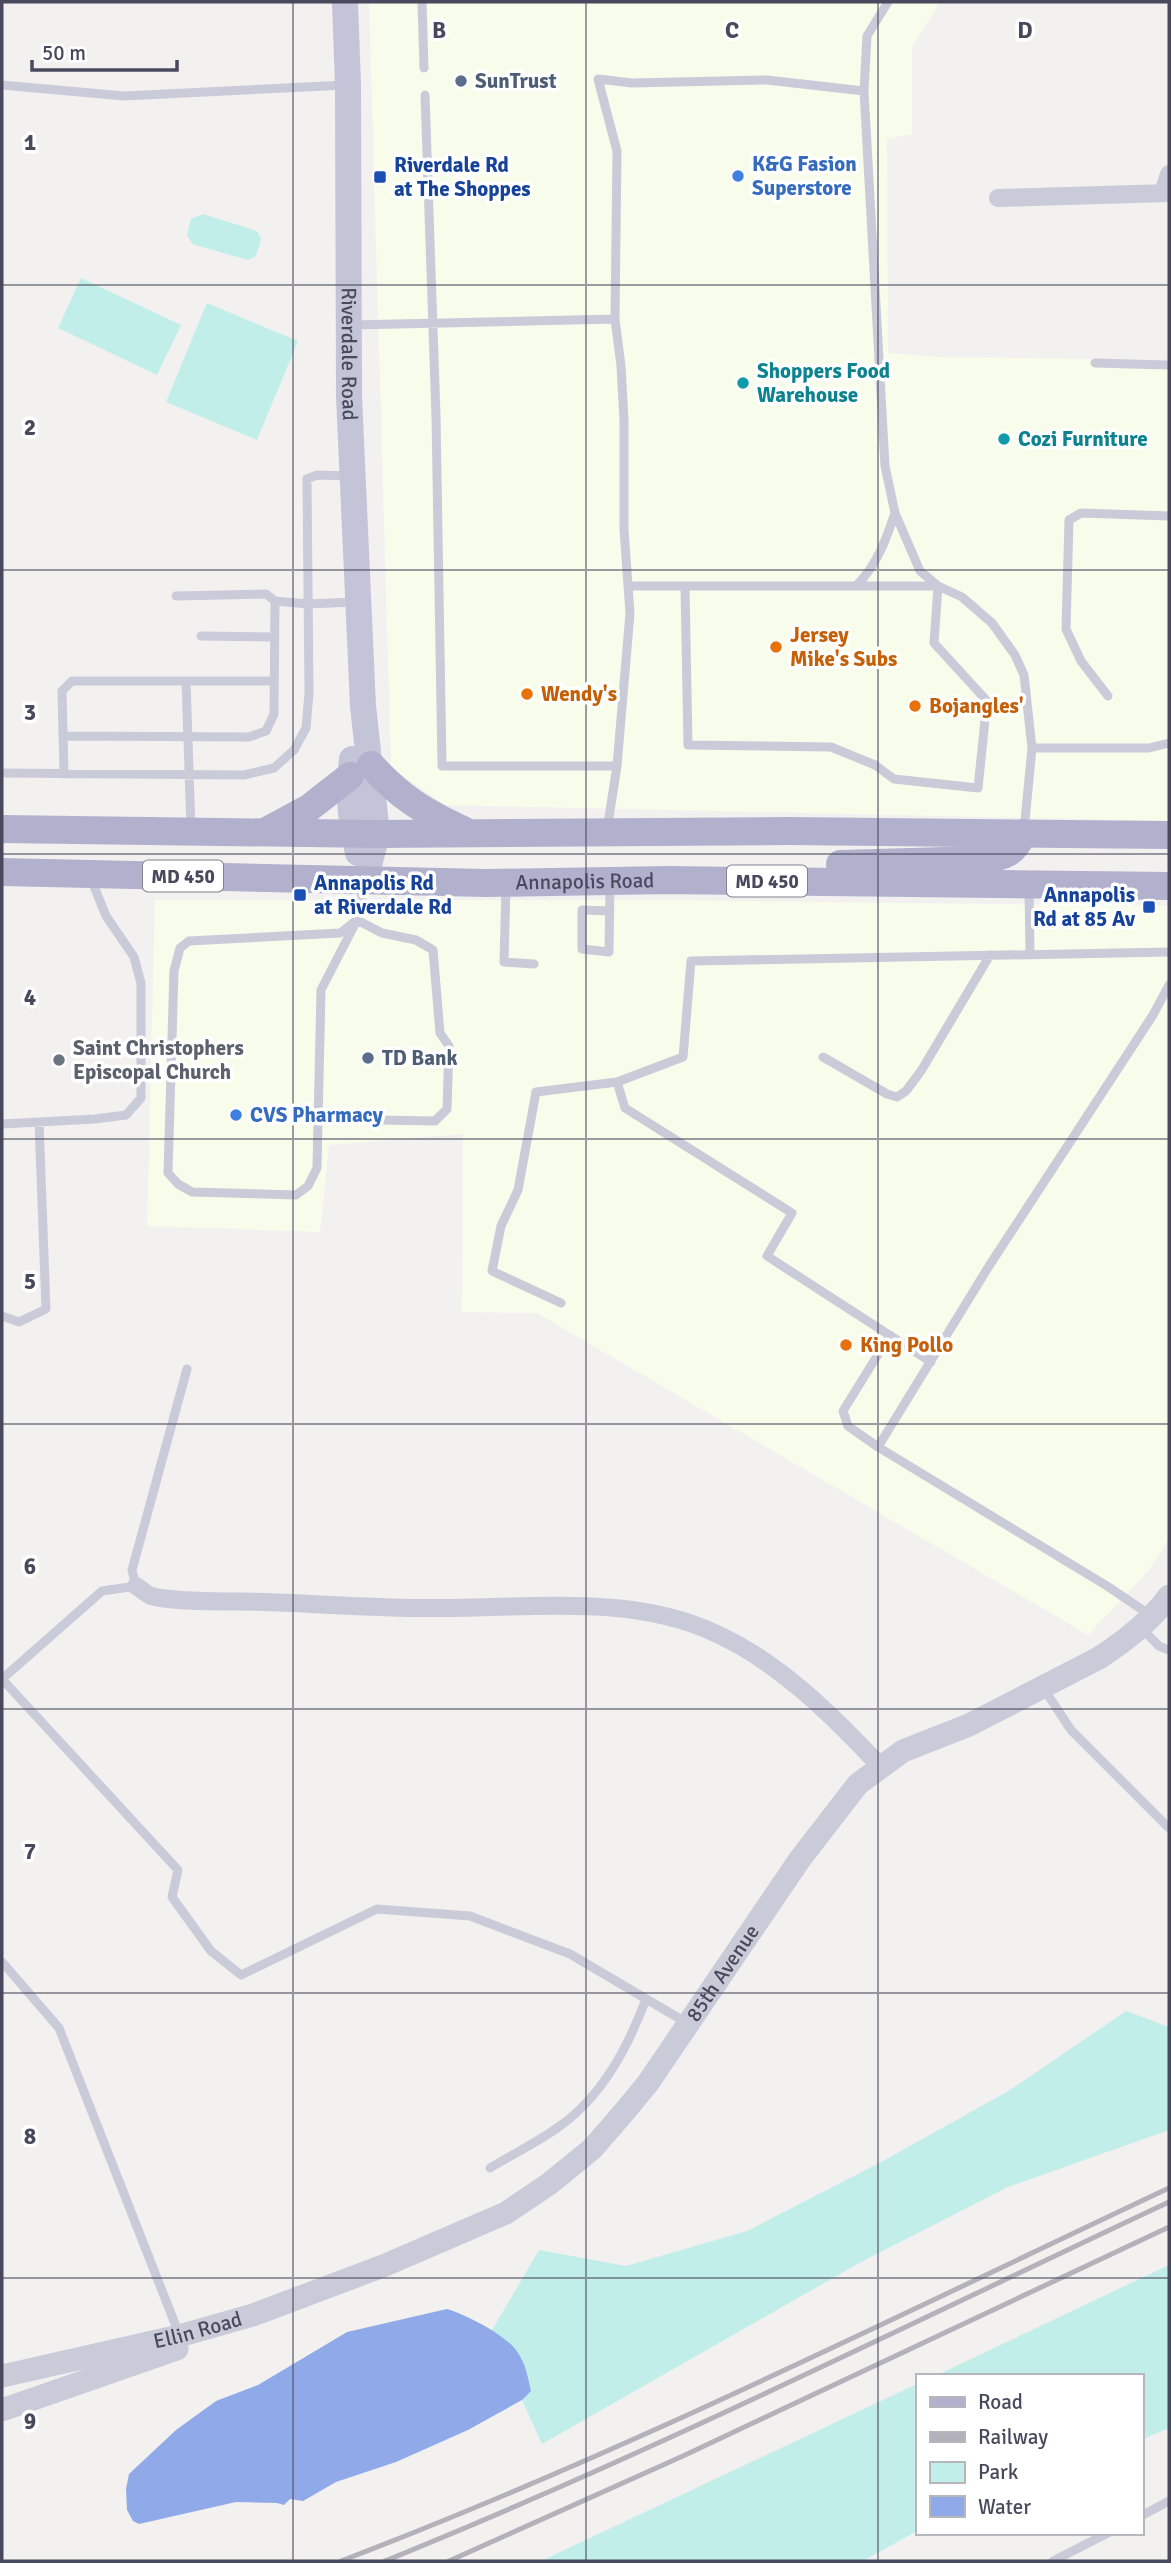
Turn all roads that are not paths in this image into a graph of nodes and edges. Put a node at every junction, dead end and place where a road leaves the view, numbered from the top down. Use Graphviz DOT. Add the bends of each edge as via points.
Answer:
graph roads {
  1 [pos="345,2"];
  2 [pos="422,2"];
  3 [pos="888,2"];
  4 [pos="424,68"];
  5 [pos="348,85"];
  6 [pos="2,87"];
  7 [pos="864,91"];
  8 [pos="425,95"];
  9 [pos="1169,174"];
  10 [pos="1166,193"];
  11 [pos="998,198"];
  12 [pos="615,319"];
  13 [pos="433,323"];
  14 [pos="349,325"];
  15 [pos="1095,363"];
  16 [pos="1169,366"];
  17 [pos="353,476"];
  18 [pos="895,513"];
  19 [pos="1169,516"];
  20 [pos="629,586"];
  21 [pos="685,586"];
  22 [pos="856,586"];
  23 [pos="939,586"];
  24 [pos="176,596"];
  25 [pos="275,601"];
  26 [pos="358,601"];
  27 [pos="308,604"];
  28 [pos="201,636"];
  29 [pos="275,637"];
  30 [pos="186,681"];
  31 [pos="274,681"];
  32 [pos="1108,696"];
  33 [pos="64,736"];
  34 [pos="189,737"];
  35 [pos="1169,743"];
  36 [pos="1032,748"];
  37 [pos="617,766"];
  38 [pos="361,771"];
  39 [pos="2,773"];
  40 [pos="64,774"];
  41 [pos="191,775"];
  42 [pos="2,829"];
  43 [pos="191,831"];
  44 [pos="607,832"];
  45 [pos="263,833"];
  46 [pos="1023,833"];
  47 [pos="365,834"];
  48 [pos="472,834"];
  49 [pos="1169,835"];
  50 [pos="2,872"];
  51 [pos="89,874"];
  52 [pos="365,881"];
  53 [pos="610,881"];
  54 [pos="720,881"];
  55 [pos="506,883"];
  56 [pos="1029,884"];
  57 [pos="1169,886"];
  58 [pos="609,911"];
  59 [pos="357,920"];
  60 [pos="1169,952"];
  61 [pos="1030,954"];
  62 [pos="990,955"];
  63 [pos="534,964"];
  64 [pos="1169,985"];
  65 [pos="1165,1003"];
  66 [pos="823,1057"];
  67 [pos="617,1082"];
  68 [pos="318,1119"];
  69 [pos="38,1122"];
  70 [pos="2,1124"];
  71 [pos="561,1303"];
  72 [pos="2,1316"];
  73 [pos="890,1335"];
  74 [pos="932,1362"];
  75 [pos="187,1369"];
  76 [pos="878,1447"];
  77 [pos="136,1586"];
  78 [pos="1169,1596"];
  79 [pos="1145,1621"];
  80 [pos="1169,1650"];
  81 [pos="2,1679"];
  82 [pos="1043,1687"];
  83 [pos="880,1766"];
  84 [pos="1169,1828"];
  85 [pos="2,1962"];
  86 [pos="646,1999"];
  87 [pos="688,2024"];
  88 [pos="490,2168"];
  89 [pos="253,2315"];
  90 [pos="179,2336"];
  91 [pos="2,2376"];
  92 [pos="2,2410"];
  93 [pos="1169,2501"];
  94 [pos="1143,2515"];
  95 [pos="1104,2535"];
  96 [pos="1053,2561"];
  1 -- 5 [label="main road, Riverdale Road"];
  2 -- 4 [label="lane"];
  3 -- 7 [label="lane" via="867,36"];
  5 -- 6 [label="lane" via="124,96"];
  5 -- 14 [label="main road, Riverdale Road"];
  7 -- 12 [label="lane" via="767,80 632,83 598,79 617,151"];
  7 -- 18 [label="lane" via="884,466"];
  8 -- 13 [label="lane"];
  9 -- 10 [label="street"];
  10 -- 11 [label="street"];
  12 -- 13 [label="lane"];
  12 -- 20 [label="lane"];
  13 -- 14 [label="lane"];
  13 -- 37 [label="lane" via="442,765"];
  14 -- 17 [label="main road, Riverdale Road"];
  15 -- 16 [label="lane"];
  17 -- 26 [label="main road, Riverdale Road"];
  17 -- 27 [label="lane" via="307,479"];
  18 -- 22 [label="lane" via="870,572"];
  18 -- 23 [label="lane" via="920,571"];
  19 -- 32 [label="lane" via="1081,513 1069,520 1066,629 1080,661"];
  20 -- 21 [label="lane"];
  20 -- 37 [label="lane"];
  21 -- 22 [label="lane"];
  21 -- 23 [label="lane" via="688,745 831,747 875,765 894,779 978,788 986,701 934,643"];
  22 -- 23 [label="lane"];
  23 -- 36 [label="lane" via="962,597 992,623 1015,655 1024,675"];
  24 -- 25 [label="lane" via="266,594"];
  25 -- 27 [label="lane"];
  25 -- 29 [label="lane"];
  26 -- 27 [label="lane"];
  26 -- 38 [label="main road, Riverdale Road"];
  27 -- 41 [label="lane" via="306,728 294,750 274,768 244,775"];
  28 -- 29 [label="lane"];
  29 -- 31 [label="lane"];
  30 -- 31 [label="lane"];
  30 -- 33 [label="lane" via="72,681 62,691"];
  30 -- 34 [label="lane"];
  31 -- 34 [label="lane" via="274,714 266,731 249,737"];
  33 -- 34 [label="lane"];
  33 -- 40 [label="lane"];
  34 -- 41 [label="lane"];
  35 -- 36 [label="lane" via="1149,748"];
  36 -- 46 [label="lane"];
  37 -- 44 [label="lane"];
  38 -- 45 [label="main road"];
  38 -- 47 [label="main road, Riverdale Road"];
  38 -- 48 [label="main road"];
  39 -- 40 [label="lane"];
  40 -- 41 [label="lane"];
  41 -- 43 [label="lane"];
  42 -- 43 [label="main road, MD 450"];
  43 -- 45 [label="main road, MD 450"];
  44 -- 46 [label="main road, MD 450"];
  44 -- 48 [label="main road, MD 450"];
  45 -- 47 [label="main road, MD 450"];
  46 -- 49 [label="main road, MD 450"];
  46 -- 54 [label="main road" via="1017,848 981,860 779,865"];
  47 -- 48 [label="main road, MD 450"];
  47 -- 52 [label="main road, Riverdale Road"];
  50 -- 51 [label="main road, Annapolis Road / MD 450"];
  51 -- 52 [label="main road, Annapolis Road / MD 450"];
  51 -- 69 [label="lane" via="106,916 134,957 141,983 141,1098 126,1115"];
  52 -- 55 [label="main road, Annapolis Road / MD 450"];
  52 -- 59 [label="lane"];
  53 -- 54 [label="main road, Annapolis Road / MD 450"];
  53 -- 55 [label="main road, Annapolis Road / MD 450"];
  53 -- 58 [label="lane"];
  54 -- 56 [label="main road, Annapolis Road / MD 450"];
  55 -- 63 [label="lane" via="504,962"];
  56 -- 57 [label="main road, Annapolis Road / MD 450"];
  56 -- 61 [label="lane"];
  58 -- 58 [label="lane" via="609,952 582,949 582,910"];
  59 -- 68 [label="lane" via="321,990"];
  59 -- 68 [label="lane" via="433,950 440,1033 449,1046 447,1109 435,1121"];
  59 -- 68 [label="lane" via="340,933 189,941 180,948 174,971 168,1173 178,1184 192,1192 296,1195 308,1186 317,1168"];
  60 -- 61 [label="lane"];
  61 -- 62 [label="lane"];
  62 -- 66 [label="lane" via="921,1071 897,1097"];
  62 -- 67 [label="lane" via="691,961 683,1057"];
  64 -- 65 [label="lane"];
  65 -- 74 [label="lane" via="989,1266"];
  67 -- 71 [label="lane" via="536,1092 519,1189 501,1226 492,1271"];
  67 -- 73 [label="lane" via="625,1108 792,1213 767,1256"];
  69 -- 70 [label="lane"];
  69 -- 72 [label="lane" via="46,1309 19,1322"];
  73 -- 74 [label="lane"];
  73 -- 76 [label="lane" via="844,1411 848,1426"];
  74 -- 76 [label="lane"];
  75 -- 77 [label="lane" via="132,1570"];
  76 -- 79 [label="lane" via="1107,1586"];
  77 -- 81 [label="lane" via="102,1591"];
  77 -- 83 [label="street" via="150,1596 202,1600 614,1608 671,1618 716,1633 764,1661 815,1702"];
  78 -- 79 [label="street, 85th Avenue"];
  79 -- 80 [label="lane" via="1159,1646"];
  79 -- 82 [label="street, 85th Avenue" via="1099,1657"];
  81 -- 86 [label="lane" via="178,1870 172,1897 211,1951 241,1975 377,1909 470,1916 570,1954"];
  82 -- 83 [label="street, 85th Avenue"];
  82 -- 84 [label="lane" via="1071,1730"];
  83 -- 87 [label="street, 85th Avenue" via="858,1784 808,1848"];
  85 -- 90 [label="lane" via="59,2028"];
  86 -- 87 [label="lane"];
  86 -- 88 [label="lane" via="617,2065 587,2101 561,2126"];
  87 -- 89 [label="street, 85th Avenue" via="592,2149 506,2213"];
  89 -- 90 [label="street, Ellin Road"];
  89 -- 92 [label="street, Ellin Road" via="195,2343"];
  90 -- 91 [label="street, Ellin Road"];
  93 -- 94 [label="lane"];
  95 -- 96 [label="lane"];
}
